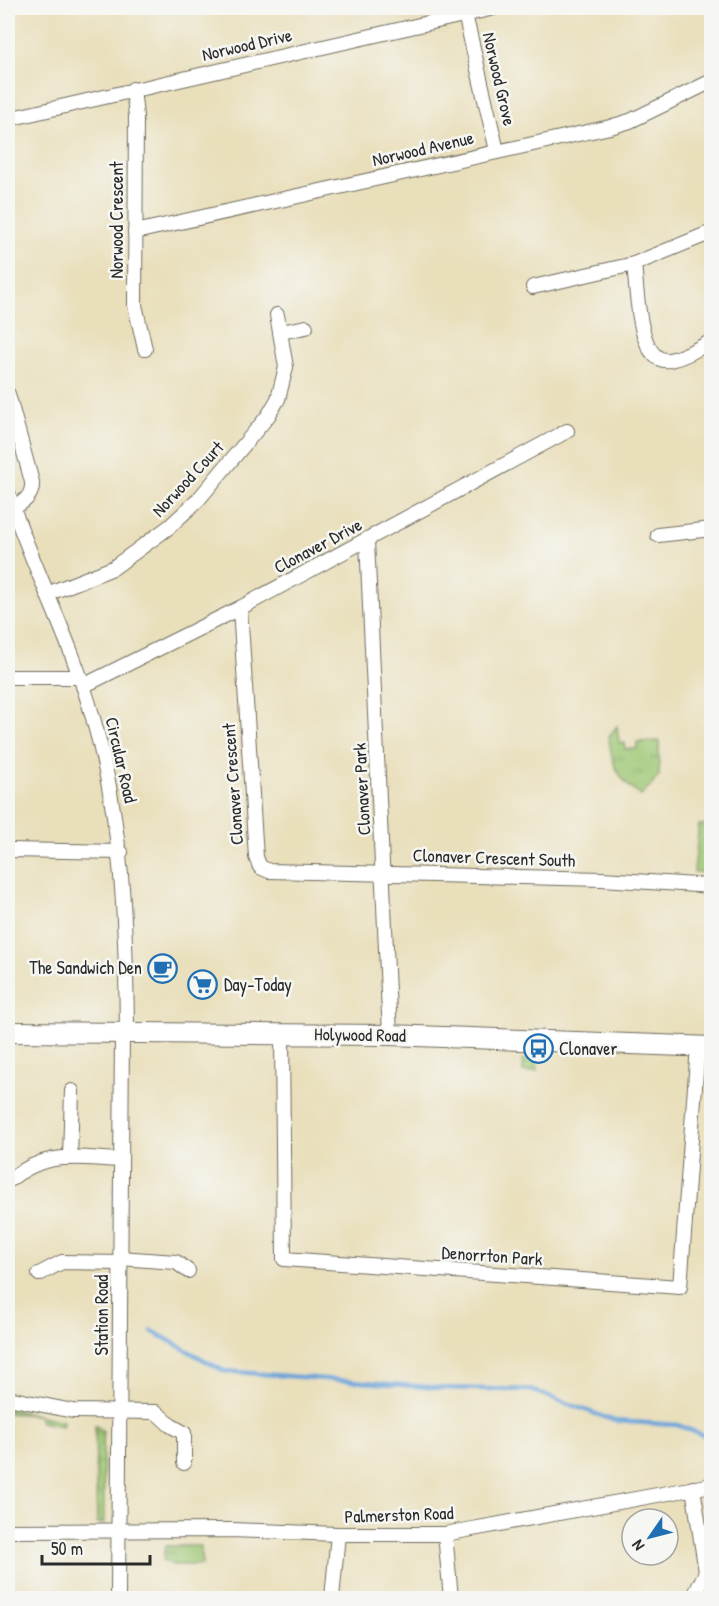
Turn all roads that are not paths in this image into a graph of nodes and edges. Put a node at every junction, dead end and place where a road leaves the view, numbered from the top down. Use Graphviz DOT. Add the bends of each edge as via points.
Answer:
graph roads {
  1 [pos="494,8"];
  2 [pos="465,14"];
  3 [pos="711,81"];
  4 [pos="133,89"];
  5 [pos="8,119"];
  6 [pos="497,151"];
  7 [pos="135,232"];
  8 [pos="711,232"];
  9 [pos="634,264"];
  10 [pos="533,287"];
  11 [pos="277,315"];
  12 [pos="306,327"];
  13 [pos="281,332"];
  14 [pos="711,341"];
  15 [pos="145,349"];
  16 [pos="8,394"];
  17 [pos="567,431"];
  18 [pos="8,493"];
  19 [pos="13,508"];
  20 [pos="13,523"];
  21 [pos="711,529"];
  22 [pos="658,535"];
  23 [pos="367,541"];
  24 [pos="46,594"];
  25 [pos="240,608"];
  26 [pos="8,677"];
  27 [pos="81,682"];
  28 [pos="8,850"];
  29 [pos="121,852"];
  30 [pos="384,872"];
  31 [pos="711,886"];
  32 [pos="8,1032"];
  33 [pos="124,1033"];
  34 [pos="282,1034"];
  35 [pos="390,1035"];
  36 [pos="705,1047"];
  37 [pos="72,1091"];
  38 [pos="70,1158"];
  39 [pos="121,1160"];
  40 [pos="8,1181"];
  41 [pos="120,1260"];
  42 [pos="188,1271"];
  43 [pos="39,1274"];
  44 [pos="8,1398"];
  45 [pos="120,1412"];
  46 [pos="184,1463"];
  47 [pos="711,1485"];
  48 [pos="693,1488"];
  49 [pos="119,1530"];
  50 [pos="8,1531"];
  51 [pos="338,1534"];
  52 [pos="445,1534"];
  53 [pos="118,1599"];
  54 [pos="332,1599"];
  55 [pos="451,1599"];
  56 [pos="693,1599"];
  1 -- 2 [label="street, Norwood Drive"];
  2 -- 4 [label="street, Norwood Drive"];
  2 -- 6 [label="street, Norwood Grove"];
  3 -- 6 [label="street, Norwood Avenue" via="630,121"];
  4 -- 5 [label="street, Norwood Drive"];
  4 -- 7 [label="street, Norwood Crescent"];
  6 -- 7 [label="street, Norwood Avenue"];
  7 -- 15 [label="street, Norwood Crescent" via="135,305"];
  8 -- 9 [label="street"];
  9 -- 10 [label="street"];
  9 -- 14 [label="street" via="644,336 652,354 668,360"];
  11 -- 13 [label="street, Norwood Court"];
  12 -- 13 [label="street"];
  13 -- 24 [label="street, Norwood Court" via="286,367 279,399 198,500 113,568"];
  16 -- 19 [label="street" via="33,491"];
  17 -- 23 [label="street, Clonaver Drive"];
  18 -- 19 [label="street, Circular Road"];
  19 -- 20 [label="street, Circular Road"];
  20 -- 24 [label="street, Circular Road"];
  21 -- 22 [label="street"];
  23 -- 25 [label="street, Clonaver Drive"];
  23 -- 30 [label="street, Clonaver Park"];
  24 -- 27 [label="street, Circular Road"];
  25 -- 27 [label="street, Clonaver Drive"];
  25 -- 30 [label="street, Clonaver Crescent" via="256,857 260,867 269,871"];
  26 -- 27 [label="street"];
  27 -- 29 [label="street, Circular Road" via="107,772"];
  28 -- 29 [label="street"];
  29 -- 33 [label="street, Circular Road"];
  30 -- 31 [label="street, Clonaver Crescent South"];
  30 -- 35 [label="street, Clonaver Park"];
  32 -- 33 [label="main road, Holywood Road"];
  33 -- 34 [label="main road, Holywood Road"];
  33 -- 39 [label="street, Station Road" via="120,1043"];
  34 -- 35 [label="main road, Holywood Road"];
  34 -- 36 [label="street, Denorrton Park" via="284,1259 680,1287"];
  35 -- 36 [label="main road, Holywood Road"];
  37 -- 38 [label="street"];
  38 -- 39 [label="street"];
  38 -- 40 [label="street" via="38,1161"];
  39 -- 41 [label="street, Station Road"];
  41 -- 42 [label="street" via="176,1262"];
  41 -- 43 [label="street" via="62,1262"];
  41 -- 45 [label="street, Station Road"];
  44 -- 45 [label="street" via="73,1411"];
  45 -- 46 [label="street" via="156,1412 184,1433"];
  45 -- 49 [label="street, Station Road"];
  47 -- 48 [label="street, Palmerston Road"];
  48 -- 52 [label="street, Palmerston Road"];
  48 -- 56 [label="street" via="706,1572"];
  49 -- 50 [label="street, Palmerston Road"];
  49 -- 51 [label="street, Palmerston Road"];
  49 -- 53 [label="street, Station Road"];
  51 -- 52 [label="street, Palmerston Road"];
  51 -- 54 [label="street"];
  52 -- 55 [label="street"];
}
